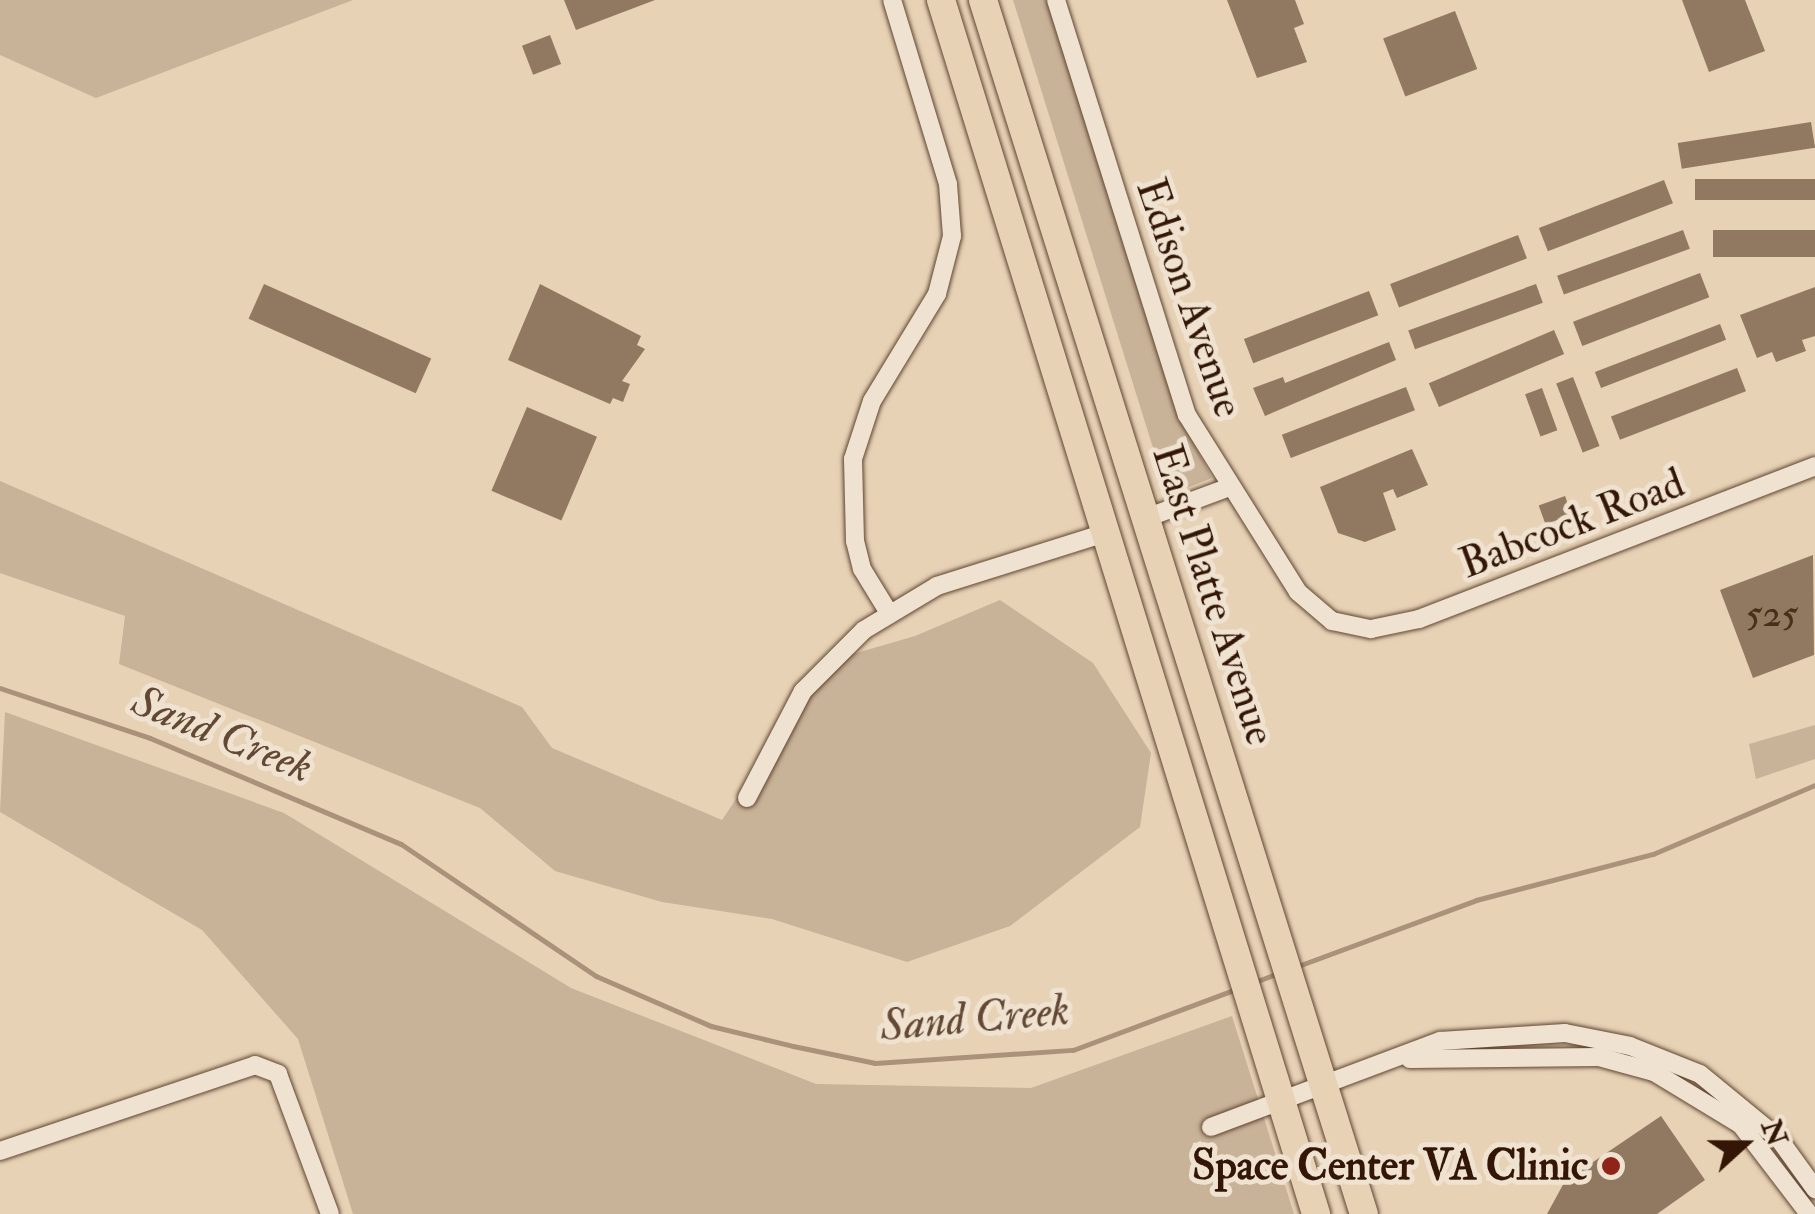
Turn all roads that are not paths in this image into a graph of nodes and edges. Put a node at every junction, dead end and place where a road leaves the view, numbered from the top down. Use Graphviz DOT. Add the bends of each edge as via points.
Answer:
graph roads {
  1 [pos="892,0"];
  2 [pos="941,0"];
  3 [pos="984,0"];
  4 [pos="1056,0"];
  5 [pos="1068,410"];
  6 [pos="1815,466"];
  7 [pos="1227,488"];
  8 [pos="1146,518"];
  9 [pos="1105,533"];
  10 [pos="889,613"];
  11 [pos="1351,628"];
  12 [pos="747,798"];
  13 [pos="1394,1060"];
  14 [pos="1324,1085"];
  15 [pos="1282,1101"];
  16 [pos="1212,1127"];
  17 [pos="0,1152"];
  18 [pos="1815,1189"];
  19 [pos="330,1214"];
  20 [pos="1316,1214"];
  21 [pos="1364,1214"];
  22 [pos="1809,1214"];
  1 -- 10 [label="street" via="948,184 952,236 937,294 872,401 853,459 855,541 862,569"];
  2 -- 5 [label="highway, East Platte Avenue"];
  3 -- 8 [label="highway, East Platte Avenue"];
  4 -- 7 [label="street, Edison Avenue" via="1177,388"];
  5 -- 8 [label="highway" via="1110,488"];
  5 -- 9 [label="highway, East Platte Avenue"];
  6 -- 11 [label="street, Babcock Road" via="1448,610 1392,627"];
  7 -- 8 [label="street"];
  7 -- 11 [label="street, Edison Avenue" via="1314,610"];
  8 -- 14 [label="highway, East Platte Avenue"];
  9 -- 10 [label="street" via="971,572"];
  9 -- 15 [label="highway, East Platte Avenue"];
  10 -- 12 [label="street" via="842,648 803,692"];
  13 -- 14 [label="street"];
  13 -- 18 [label="street" via="1440,1041 1503,1034 1566,1033 1630,1046 1724,1090 1779,1139"];
  13 -- 22 [label="street" via="1600,1057 1654,1072 1741,1126"];
  14 -- 15 [label="street"];
  14 -- 21 [label="highway, East Platte Avenue"];
  15 -- 16 [label="street"];
  15 -- 20 [label="highway, East Platte Avenue"];
  17 -- 19 [label="street" via="256,1065 278,1074"];
}
